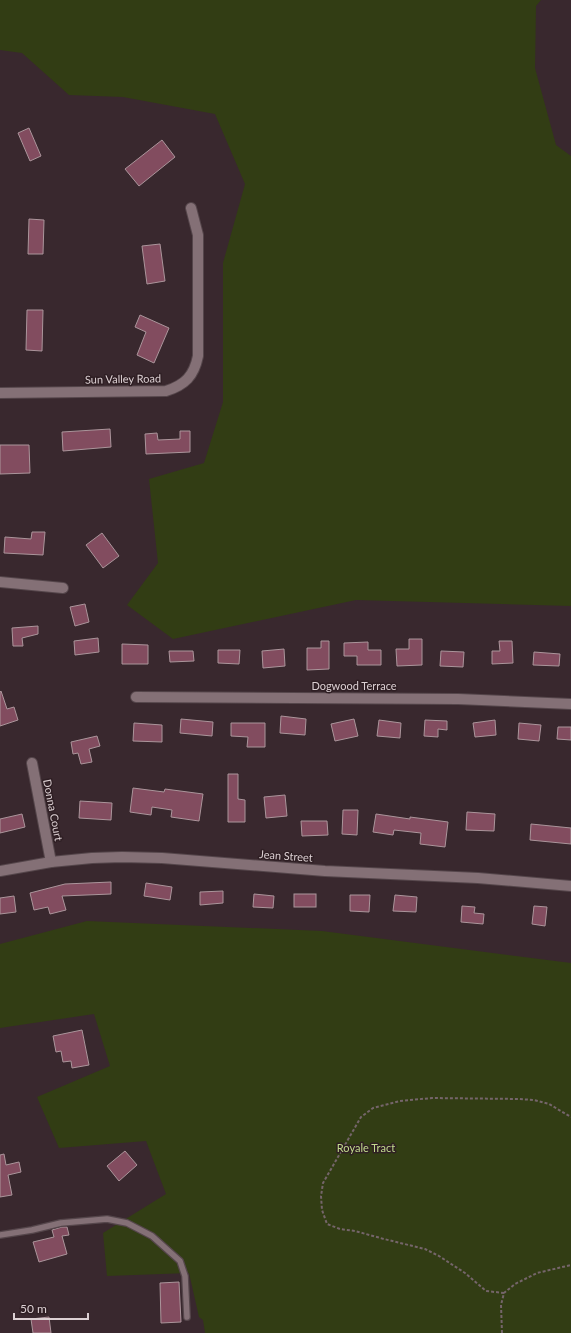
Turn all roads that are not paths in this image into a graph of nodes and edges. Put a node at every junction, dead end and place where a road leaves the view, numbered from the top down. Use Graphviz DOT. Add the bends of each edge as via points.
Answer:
graph roads {
  1 [pos="191,208"];
  2 [pos="0,393"];
  3 [pos="0,582"];
  4 [pos="63,588"];
  5 [pos="136,697"];
  6 [pos="571,704"];
  7 [pos="32,763"];
  8 [pos="51,862"];
  9 [pos="0,871"];
  10 [pos="571,886"];
  11 [pos="0,1235"];
  12 [pos="187,1317"];
  1 -- 2 [label="street, Sun Valley Road" via="198,235 198,356 192,374 185,382 166,391"];
  3 -- 4 [label="street"];
  5 -- 6 [label="street, Dogwood Terrace" via="458,699"];
  7 -- 8 [label="street, Donna Court"];
  8 -- 9 [label="street, Jean Street"];
  8 -- 10 [label="street, Jean Street" via="122,857 162,858"];
  11 -- 12 [label="lane" via="61,1223 107,1219 127,1223 152,1236 180,1261 185,1276"];
}
